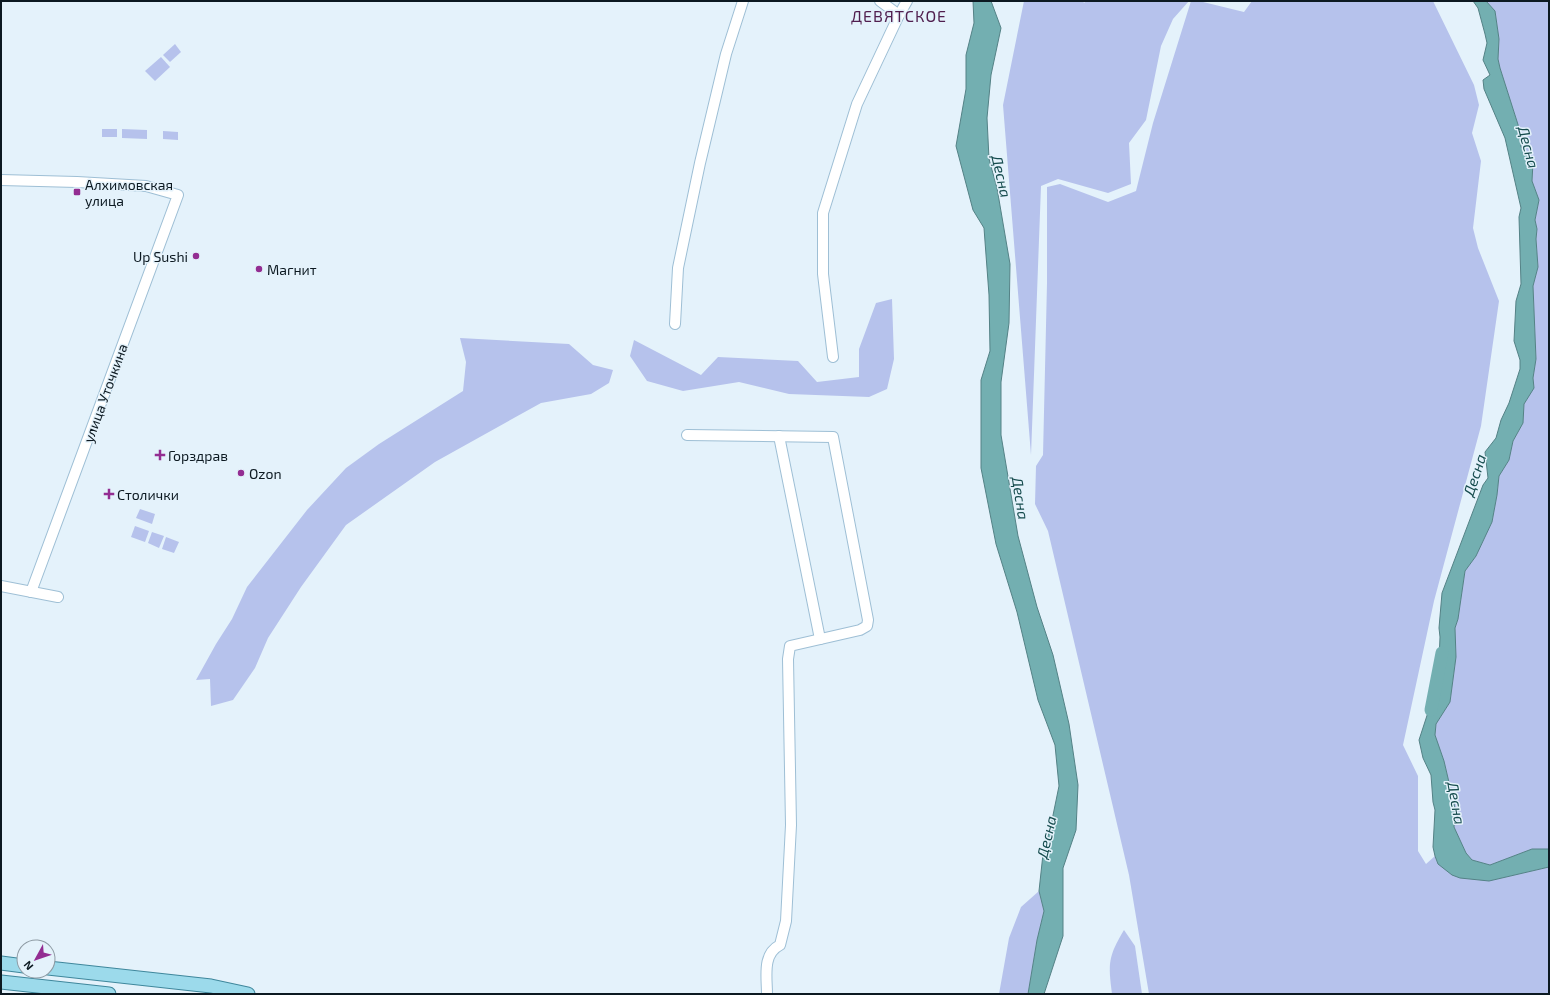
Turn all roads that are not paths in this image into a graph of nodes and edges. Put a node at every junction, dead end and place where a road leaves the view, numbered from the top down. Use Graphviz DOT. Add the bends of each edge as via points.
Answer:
graph roads {
  1 [pos="743,1"];
  2 [pos="880,1"];
  3 [pos="907,1"];
  4 [pos="899,15"];
  5 [pos="1,180"];
  6 [pos="675,324"];
  7 [pos="833,357"];
  8 [pos="687,435"];
  9 [pos="779,436"];
  10 [pos="1,586"];
  11 [pos="31,592"];
  12 [pos="58,597"];
  13 [pos="820,639"];
  14 [pos="1,963"];
  15 [pos="16,965"];
  16 [pos="56,969"];
  17 [pos="1,982"];
  18 [pos="109,994"];
  19 [pos="248,994"];
  20 [pos="767,994"];
  1 -- 6 [label="street" via="724,62 700,163 678,268"];
  2 -- 4 [label="street"];
  3 -- 4 [label="street"];
  4 -- 7 [label="street" via="857,104 823,213 823,274"];
  5 -- 11 [label="street, улица Уточкина" via="146,186 178,195"];
  8 -- 9 [label="street"];
  9 -- 13 [label="street"];
  9 -- 13 [label="street" via="833,437 868,620 867,626 860,630"];
  10 -- 11 [label="street"];
  11 -- 12 [label="street"];
  13 -- 20 [label="street" via="790,646 791,825 786,921 780,945 774,948 766,963"];
  14 -- 15 [label="main road"];
  16 -- 19 [label="main road" via="211,986"];
  17 -- 18 [label="main road"];
}
